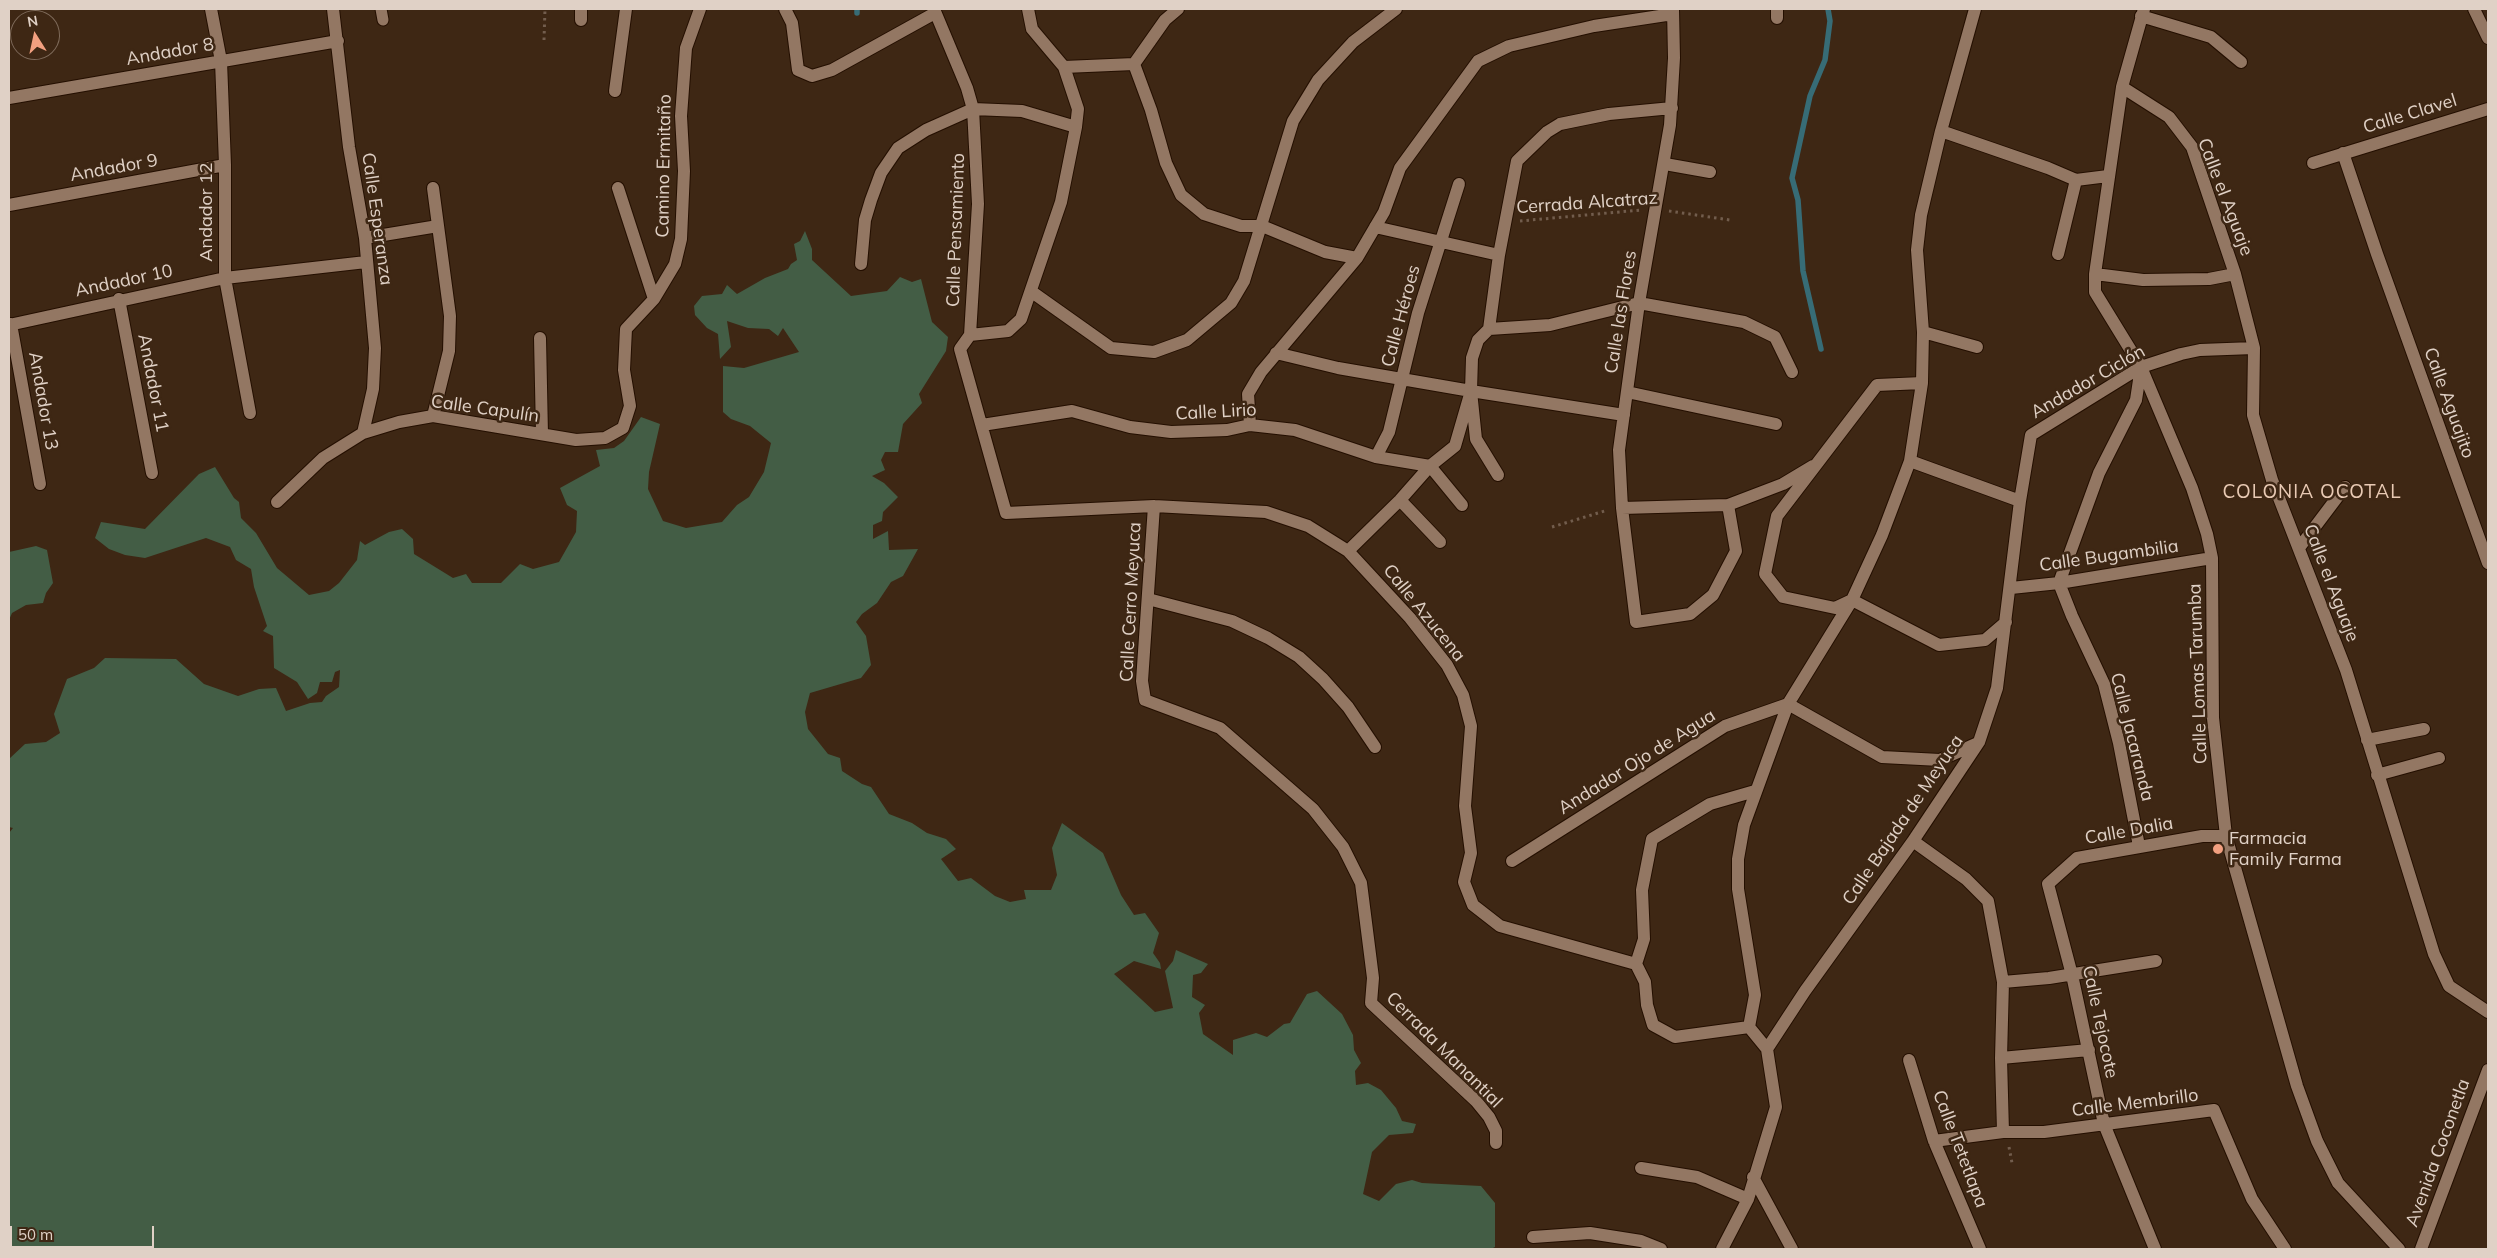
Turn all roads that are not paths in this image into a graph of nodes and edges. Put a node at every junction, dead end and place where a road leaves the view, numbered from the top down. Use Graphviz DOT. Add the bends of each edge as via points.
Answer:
graph roads {
  1 [pos="211,9"];
  2 [pos="332,9"];
  3 [pos="626,9"];
  4 [pos="700,9"];
  5 [pos="786,9"];
  6 [pos="1028,9"];
  7 [pos="1178,9"];
  8 [pos="1396,9"];
  9 [pos="1975,9"];
  10 [pos="2474,9"];
  11 [pos="935,11"];
  12 [pos="1673,11"];
  13 [pos="2143,13"];
  14 [pos="2488,38"];
  15 [pos="338,41"];
  16 [pos="221,62"];
  17 [pos="2241,62"];
  18 [pos="1134,64"];
  19 [pos="1064,67"];
  20 [pos="2122,87"];
  21 [pos="615,91"];
  22 [pos="9,98"];
  23 [pos="1672,108"];
  24 [pos="973,109"];
  25 [pos="2488,109"];
  26 [pos="1076,127"];
  27 [pos="1941,131"];
  28 [pos="2343,153"];
  29 [pos="2313,163"];
  30 [pos="1665,164"];
  31 [pos="225,165"];
  32 [pos="1710,172"];
  33 [pos="2108,176"];
  34 [pos="2076,180"];
  35 [pos="1460,184"];
  36 [pos="434,188"];
  37 [pos="618,188"];
  38 [pos="9,205"];
  39 [pos="438,226"];
  40 [pos="1262,226"];
  41 [pos="1375,227"];
  42 [pos="365,238"];
  43 [pos="1439,242"];
  44 [pos="2058,254"];
  45 [pos="1499,255"];
  46 [pos="1358,258"];
  47 [pos="366,262"];
  48 [pos="861,264"];
  49 [pos="2095,274"];
  50 [pos="2235,274"];
  51 [pos="225,278"];
  52 [pos="1032,292"];
  53 [pos="119,299"];
  54 [pos="654,299"];
  55 [pos="1639,303"];
  56 [pos="10,325"];
  57 [pos="1488,329"];
  58 [pos="1923,332"];
  59 [pos="970,335"];
  60 [pos="540,338"];
  61 [pos="1977,347"];
  62 [pos="2254,348"];
  63 [pos="1276,353"];
  64 [pos="2141,367"];
  65 [pos="1792,372"];
  66 [pos="1403,379"];
  67 [pos="1922,382"];
  68 [pos="1472,391"];
  69 [pos="1626,392"];
  70 [pos="250,413"];
  71 [pos="1624,415"];
  72 [pos="433,416"];
  73 [pos="1776,424"];
  74 [pos="1250,425"];
  75 [pos="982,426"];
  76 [pos="623,428"];
  77 [pos="363,433"];
  78 [pos="542,434"];
  79 [pos="1376,457"];
  80 [pos="1910,461"];
  81 [pos="1820,462"];
  82 [pos="1430,466"];
  83 [pos="152,473"];
  84 [pos="1498,474"];
  85 [pos="40,484"];
  86 [pos="2345,487"];
  87 [pos="1400,500"];
  88 [pos="2020,501"];
  89 [pos="277,502"];
  90 [pos="1728,505"];
  91 [pos="1154,506"];
  92 [pos="1462,506"];
  93 [pos="1622,508"];
  94 [pos="1006,513"];
  95 [pos="1440,542"];
  96 [pos="2299,548"];
  97 [pos="1348,551"];
  98 [pos="2212,558"];
  99 [pos="2488,563"];
  100 [pos="2059,583"];
  101 [pos="2011,588"];
  102 [pos="1148,599"];
  103 [pos="1852,600"];
  104 [pos="2006,622"];
  105 [pos="1145,700"];
  106 [pos="1788,704"];
  107 [pos="2424,729"];
  108 [pos="2367,740"];
  109 [pos="1979,742"];
  110 [pos="1374,747"];
  111 [pos="2439,758"];
  112 [pos="2378,774"];
  113 [pos="1755,791"];
  114 [pos="2226,836"];
  115 [pos="1913,841"];
  116 [pos="2139,846"];
  117 [pos="1512,861"];
  118 [pos="2048,884"];
  119 [pos="2156,961"];
  120 [pos="1636,964"];
  121 [pos="2072,975"];
  122 [pos="2003,982"];
  123 [pos="2488,1012"];
  124 [pos="1748,1027"];
  125 [pos="1766,1049"];
  126 [pos="2089,1050"];
  127 [pos="2001,1058"];
  128 [pos="1909,1060"];
  129 [pos="2488,1070"];
  130 [pos="2104,1124"];
  131 [pos="2003,1132"];
  132 [pos="1934,1141"];
  133 [pos="1496,1143"];
  134 [pos="1641,1168"];
  135 [pos="1753,1177"];
  136 [pos="1748,1199"];
  137 [pos="1533,1237"];
  138 [pos="1661,1249"];
  139 [pos="1722,1249"];
  140 [pos="1792,1249"];
  141 [pos="1980,1249"];
  142 [pos="2155,1249"];
  143 [pos="2285,1249"];
  144 [pos="2399,1249"];
  145 [pos="2421,1249"];
  1 -- 16 [label="street, Andador 12"];
  2 -- 15 [label="street, Calle Esperanza"];
  3 -- 21 [label="street"];
  4 -- 54 [label="street, Camino Ermitaño" via="686,48 681,116 684,171 681,239 675,264"];
  5 -- 11 [label="street, Calle Pensamiento" via="792,23 798,70 812,76 832,70"];
  6 -- 19 [label="street" via="1032,29"];
  7 -- 18 [label="street" via="1165,20"];
  8 -- 40 [label="street" via="1353,42 1318,80 1293,121"];
  9 -- 27 [label="street"];
  10 -- 14 [label="street"];
  11 -- 24 [label="street, Calle Pensamiento"];
  12 -- 23 [label="street, Calle las Flores"];
  12 -- 41 [label="street" via="1508,46 1478,61 1400,168"];
  13 -- 17 [label="street" via="2211,37"];
  13 -- 20 [label="street, Calle Lomas Tarumba"];
  15 -- 16 [label="street, Andador 8"];
  15 -- 42 [label="street, Calle Esperanza" via="349,147"];
  16 -- 22 [label="street, Andador 8"];
  16 -- 31 [label="street, Andador 12"];
  18 -- 19 [label="street"];
  18 -- 40 [label="street" via="1152,110 1166,163 1181,195 1204,214 1241,226"];
  19 -- 26 [label="street" via="1078,109"];
  20 -- 33 [label="street, Calle Lomas Tarumba"];
  20 -- 50 [label="street, Calle el Aguaje" via="2169,117 2192,147"];
  23 -- 30 [label="street, Calle las Flores"];
  23 -- 45 [label="street" via="1609,114 1560,124 1547,132 1517,161"];
  24 -- 26 [label="street" via="1022,111"];
  24 -- 48 [label="street" via="926,130 898,148 881,173 871,200 865,220"];
  24 -- 59 [label="street, Calle Pensamiento" via="978,204"];
  25 -- 28 [label="street, Calle Clavel"];
  26 -- 52 [label="street" via="1061,202"];
  27 -- 34 [label="street"];
  27 -- 58 [label="street" via="1921,215 1917,250"];
  28 -- 29 [label="street, Calle Clavel"];
  28 -- 99 [label="street, Calle Aguajito"];
  30 -- 32 [label="street"];
  30 -- 55 [label="street, Calle las Flores"];
  31 -- 38 [label="street, Andador 9"];
  31 -- 51 [label="street, Andador 12"];
  33 -- 34 [label="street"];
  33 -- 49 [label="street, Calle Lomas Tarumba"];
  34 -- 44 [label="street"];
  35 -- 43 [label="street, Calle Héroes"];
  36 -- 39 [label="street"];
  37 -- 54 [label="street"];
  39 -- 42 [label="street"];
  39 -- 72 [label="street" via="450,316 449,351"];
  40 -- 46 [label="street" via="1325,252"];
  40 -- 52 [label="street" via="1244,281 1231,303 1187,340 1154,352 1111,348"];
  41 -- 43 [label="street"];
  41 -- 46 [label="street"];
  42 -- 47 [label="street, Calle Esperanza"];
  43 -- 45 [label="street"];
  43 -- 66 [label="street, Calle Héroes"];
  45 -- 57 [label="street"];
  46 -- 63 [label="street"];
  47 -- 51 [label="street, Andador 10"];
  47 -- 77 [label="street, Calle Esperanza" via="376,348 373,389"];
  49 -- 50 [label="street" via="2143,280 2209,279"];
  49 -- 64 [label="street, Calle Lomas Tarumba" via="2095,292"];
  50 -- 62 [label="street, Calle el Aguaje"];
  51 -- 53 [label="street, Andador 10"];
  51 -- 70 [label="street, Andador 12"];
  52 -- 59 [label="street" via="1021,319 1008,331"];
  53 -- 56 [label="street, Andador 10"];
  53 -- 83 [label="street, Andador 11"];
  54 -- 76 [label="street, Camino Ermitaño" via="626,329 624,370 630,406"];
  55 -- 57 [label="street" via="1550,325"];
  55 -- 65 [label="street" via="1744,322 1775,337"];
  55 -- 69 [label="street, Calle las Flores"];
  56 -- 85 [label="street, Andador 13"];
  57 -- 68 [label="street" via="1478,340 1472,358"];
  58 -- 61 [label="street"];
  58 -- 67 [label="street"];
  59 -- 75 [label="street, Calle Pensamiento" via="960,349"];
  60 -- 78 [label="street"];
  62 -- 64 [label="street, Andador Ciclón" via="2200,350"];
  62 -- 96 [label="street, Calle el Aguaje" via="2254,415 2272,480"];
  63 -- 66 [label="street"];
  63 -- 74 [label="street" via="1248,394"];
  64 -- 88 [label="street, Andador Ciclón" via="2031,435"];
  64 -- 98 [label="street, Calle Lomas Tarumba" via="2192,488"];
  64 -- 100 [label="street" via="2136,400 2099,473"];
  66 -- 68 [label="street"];
  66 -- 79 [label="street, Calle Héroes" via="1389,432"];
  67 -- 80 [label="street"];
  67 -- 81 [label="street" via="1877,385"];
  68 -- 71 [label="street"];
  68 -- 82 [label="street" via="1455,446"];
  68 -- 84 [label="street" via="1476,439"];
  69 -- 71 [label="street, Calle las Flores"];
  69 -- 73 [label="street"];
  71 -- 93 [label="street, Calle las Flores" via="1619,450"];
  72 -- 77 [label="street, Calle Capulín"];
  72 -- 78 [label="street, Calle Capulín"];
  74 -- 75 [label="street, Calle Lirio" via="1227,430 1171,432 1130,427 1072,411"];
  74 -- 79 [label="street, Calle Lirio" via="1295,430"];
  75 -- 94 [label="street, Calle Pensamiento"];
  76 -- 78 [label="street, Calle Capulín" via="596,439 576,440"];
  77 -- 89 [label="street, Calle Capulín" via="323,458"];
  79 -- 82 [label="street, Calle Lirio"];
  80 -- 88 [label="street"];
  80 -- 103 [label="street" via="1882,535"];
  81 -- 90 [label="street" via="1783,484"];
  81 -- 103 [label="street" via="1777,516 1765,574 1783,597 1835,608"];
  82 -- 87 [label="street"];
  82 -- 92 [label="street"];
  86 -- 96 [label="street"];
  87 -- 95 [label="street"];
  87 -- 97 [label="street"];
  88 -- 101 [label="street, Andador Ciclón"];
  90 -- 93 [label="street"];
  90 -- 93 [label="street, Calle las Flores" via="1736,551 1713,595 1690,614 1636,622"];
  91 -- 94 [label="street, Calle Azucena"];
  91 -- 97 [label="street, Calle Azucena" via="1266,512 1308,526"];
  91 -- 102 [label="street, Calle Cerro Meyuca"];
  96 -- 108 [label="street, Calle el Aguaje" via="2343,662"];
  97 -- 120 [label="street, Calle Azucena" via="1410,618 1447,665 1463,695 1471,726 1465,806 1471,853 1464,882 1473,905 1500,926"];
  98 -- 100 [label="street, Calle Bugambilia"];
  98 -- 114 [label="street, Calle Lomas Tarumba" via="2213,718"];
  100 -- 101 [label="street, Calle Bugambilia"];
  100 -- 116 [label="street, Calle Jacaranda" via="2104,684"];
  101 -- 104 [label="street, Calle Bajada de Meyuca"];
  102 -- 105 [label="street, Calle Cerro Meyuca" via="1142,681"];
  102 -- 110 [label="street" via="1232,621 1299,657 1348,707"];
  103 -- 104 [label="street" via="1939,645 1985,640"];
  103 -- 106 [label="street"];
  104 -- 109 [label="street, Calle Bajada de Meyuca" via="1998,688"];
  105 -- 133 [label="street, Cerrada Manantial" via="1220,728 1313,810 1343,847 1361,882 1373,978 1371,1003 1476,1102 1489,1117 1496,1132"];
  106 -- 109 [label="street" via="1882,758 1940,760"];
  106 -- 113 [label="street"];
  106 -- 117 [label="street, Andador Ojo de Agua" via="1725,726"];
  107 -- 108 [label="street"];
  108 -- 112 [label="street, Calle el Aguaje"];
  109 -- 115 [label="street, Calle Bajada de Meyuca"];
  111 -- 112 [label="street"];
  112 -- 123 [label="street, Calle el Aguaje" via="2434,954 2449,986"];
  113 -- 120 [label="street" via="1710,804 1652,839 1642,890 1644,939"];
  113 -- 124 [label="street" via="1744,825 1738,866 1738,889 1755,995"];
  114 -- 116 [label="street, Calle Dalia" via="2202,836"];
  114 -- 144 [label="street, Calle Lomas Tarumba" via="2297,1086 2317,1141 2338,1183"];
  115 -- 122 [label="street" via="1966,879 1988,901"];
  115 -- 125 [label="street, Calle Bajada de Meyuca"];
  116 -- 118 [label="street, Calle Dalia" via="2077,858"];
  118 -- 121 [label="street, Calle Tejocote"];
  119 -- 121 [label="street"];
  120 -- 124 [label="street" via="1645,982 1653,1025 1675,1037"];
  121 -- 122 [label="street"];
  121 -- 126 [label="street, Calle Tejocote"];
  122 -- 127 [label="street"];
  124 -- 125 [label="street"];
  125 -- 135 [label="street" via="1776,1107"];
  126 -- 127 [label="street"];
  126 -- 130 [label="street, Calle Tejocote"];
  127 -- 131 [label="street"];
  128 -- 132 [label="street, Calle Tetetlapa"];
  129 -- 145 [label="street, Avenida Coconetla"];
  130 -- 131 [label="street, Calle Membrillo" via="2044,1132"];
  130 -- 142 [label="street, Calle Tejocote"];
  130 -- 143 [label="street, Calle Membrillo" via="2214,1110 2252,1199"];
  131 -- 132 [label="street, Calle Membrillo"];
  132 -- 141 [label="street, Calle Tetetlapa"];
  134 -- 136 [label="street" via="1697,1177"];
  135 -- 136 [label="street"];
  135 -- 140 [label="street"];
  136 -- 139 [label="street"];
  137 -- 138 [label="street" via="1590,1233 1641,1240"];
}
